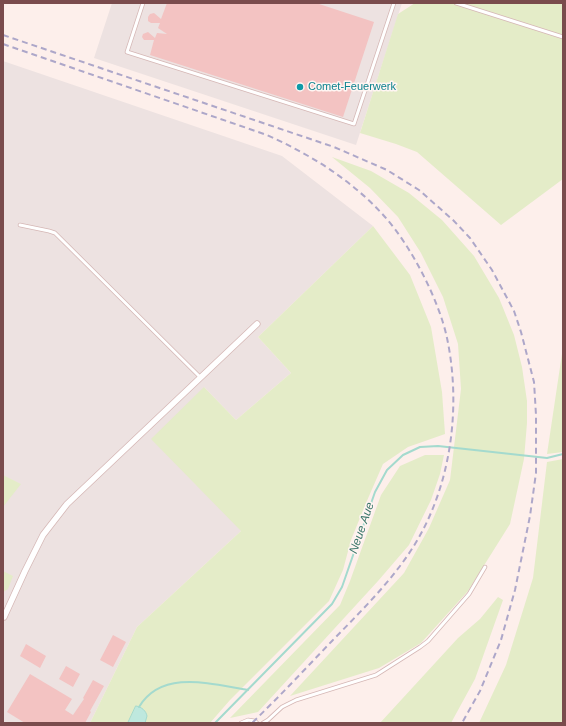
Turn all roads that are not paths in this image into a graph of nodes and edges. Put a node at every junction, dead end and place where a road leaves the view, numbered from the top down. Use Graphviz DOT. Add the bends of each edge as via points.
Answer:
graph roads {
  1 [pos="142,3"];
  2 [pos="394,3"];
  3 [pos="456,3"];
  4 [pos="563,37"];
  5 [pos="20,225"];
  6 [pos="257,324"];
  7 [pos="200,377"];
  8 [pos="485,568"];
  9 [pos="3,618"];
  10 [pos="241,723"];
  11 [pos="257,723"];
  12 [pos="263,723"];
  1 -- 2 [label="lane" via="127,52 354,124"];
  3 -- 4 [label="lane"];
  5 -- 7 [label="lane" via="55,233"];
  6 -- 7 [label="street"];
  7 -- 9 [label="street" via="67,504 43,535"];
  8 -- 12 [label="lane" via="469,594 420,647 376,675 296,700 282,707"];
  10 -- 11 [label="lane" via="248,720"];
}
